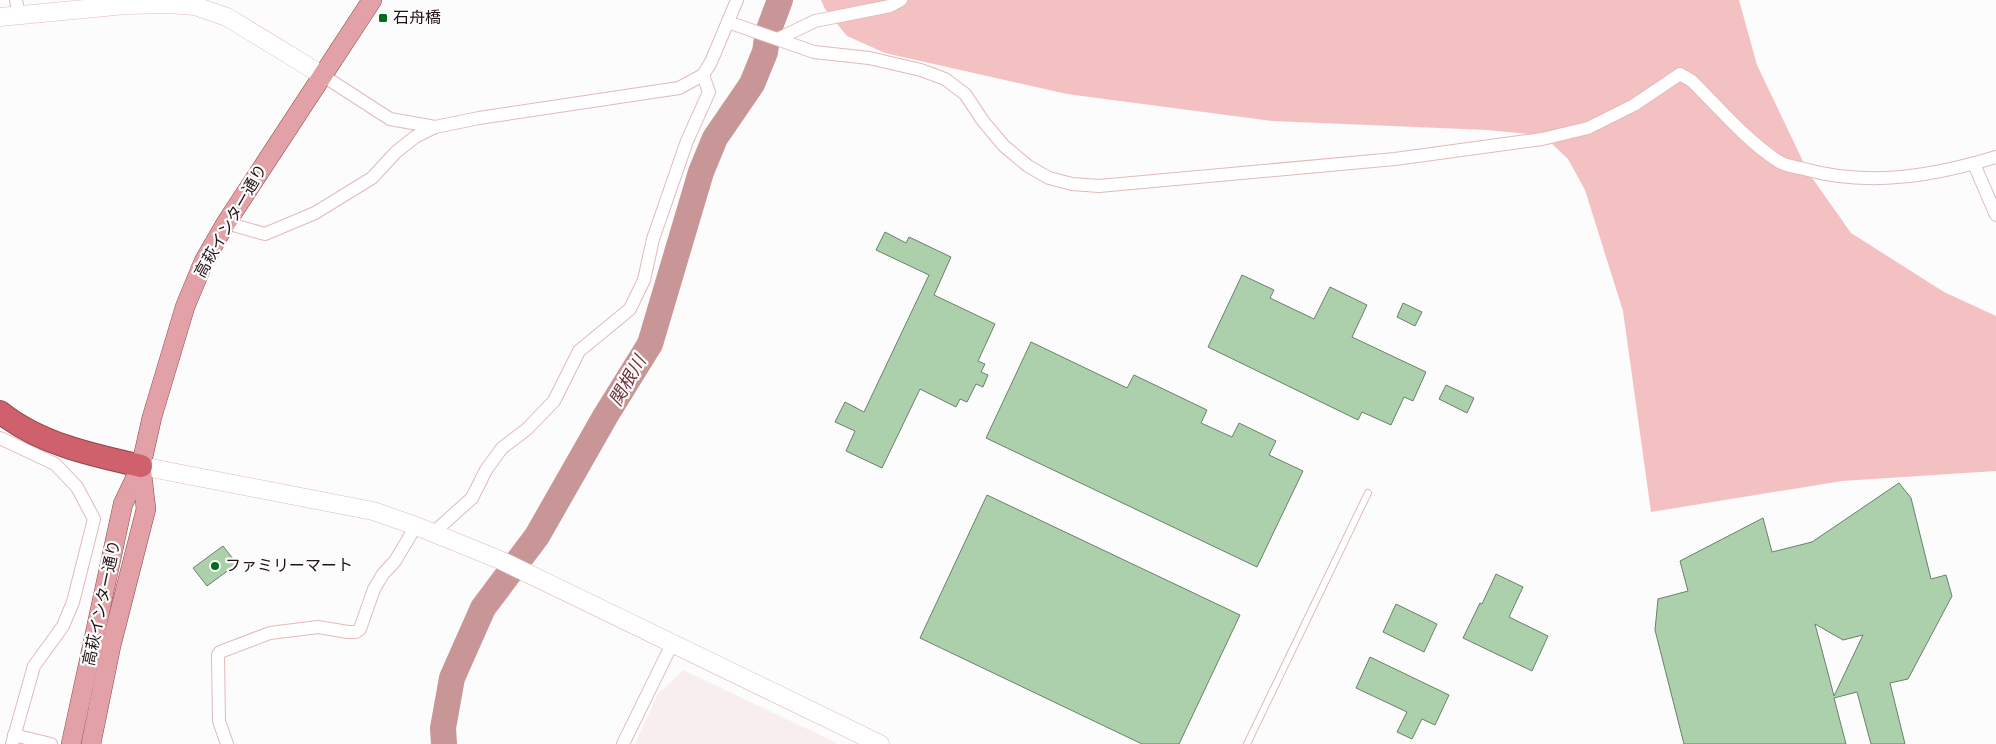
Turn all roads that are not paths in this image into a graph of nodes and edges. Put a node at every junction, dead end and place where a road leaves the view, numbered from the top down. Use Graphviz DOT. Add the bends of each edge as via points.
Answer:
graph roads {
  1 [pos="372,0"];
  2 [pos="737,0"];
  3 [pos="902,0"];
  4 [pos="18,8"];
  5 [pos="0,17"];
  6 [pos="728,22"];
  7 [pos="778,39"];
  8 [pos="322,75"];
  9 [pos="703,75"];
  10 [pos="435,127"];
  11 [pos="1996,157"];
  12 [pos="1974,164"];
  13 [pos="1996,215"];
  14 [pos="226,223"];
  15 [pos="0,412"];
  16 [pos="0,438"];
  17 [pos="141,466"];
  18 [pos="1368,493"];
  19 [pos="416,526"];
  20 [pos="433,533"];
  21 [pos="672,644"];
  22 [pos="13,739"];
  23 [pos="51,744"];
  24 [pos="71,744"];
  25 [pos="91,744"];
  26 [pos="228,744"];
  27 [pos="623,744"];
  28 [pos="880,744"];
  29 [pos="1247,744"];
  1 -- 8 [label="main road, 高萩インター通り"];
  2 -- 6 [label="street"];
  3 -- 7 [label="street" via="890,6 815,21"];
  4 -- 5 [label="street"];
  4 -- 8 [label="street" via="195,6 227,17"];
  6 -- 7 [label="street"];
  6 -- 9 [label="street"];
  7 -- 12 [label="street" via="814,52 869,58 945,79 965,94 1004,146 1028,166 1049,178 1072,184 1142,183 1395,159 1542,139 1588,128 1634,105 1680,74 1692,81 1755,144 1780,163 1816,173 1890,178 1918,176"];
  8 -- 10 [label="street" via="390,119"];
  8 -- 14 [label="main road, 高萩インター通り"];
  9 -- 10 [label="street" via="680,88"];
  9 -- 20 [label="street" via="709,92 686,141 653,239 644,280 630,309 579,351 554,401 527,429 502,448 472,498"];
  10 -- 14 [label="street" via="396,152 372,178 315,213 265,234"];
  11 -- 12 [label="street"];
  12 -- 13 [label="street"];
  14 -- 17 [label="main road, 高萩インター通り" via="204,261 184,308"];
  15 -- 17 [label="highway" via="34,435 85,453"];
  16 -- 22 [label="street" via="55,464 78,487 94,520 73,602 63,626 34,666"];
  17 -- 19 [label="street" via="373,512"];
  17 -- 24 [label="main road, 高萩インター通り" via="123,504"];
  17 -- 25 [label="main road, 高萩インター通り" via="146,509 111,646"];
  18 -- 29 [label="lane"];
  19 -- 20 [label="street"];
  19 -- 26 [label="street" via="374,589 360,629 356,632 318,627 270,633 220,652 219,721"];
  20 -- 21 [label="street" via="500,560"];
  21 -- 27 [label="street"];
  21 -- 28 [label="street"];
  22 -- 23 [label="street"];
}
